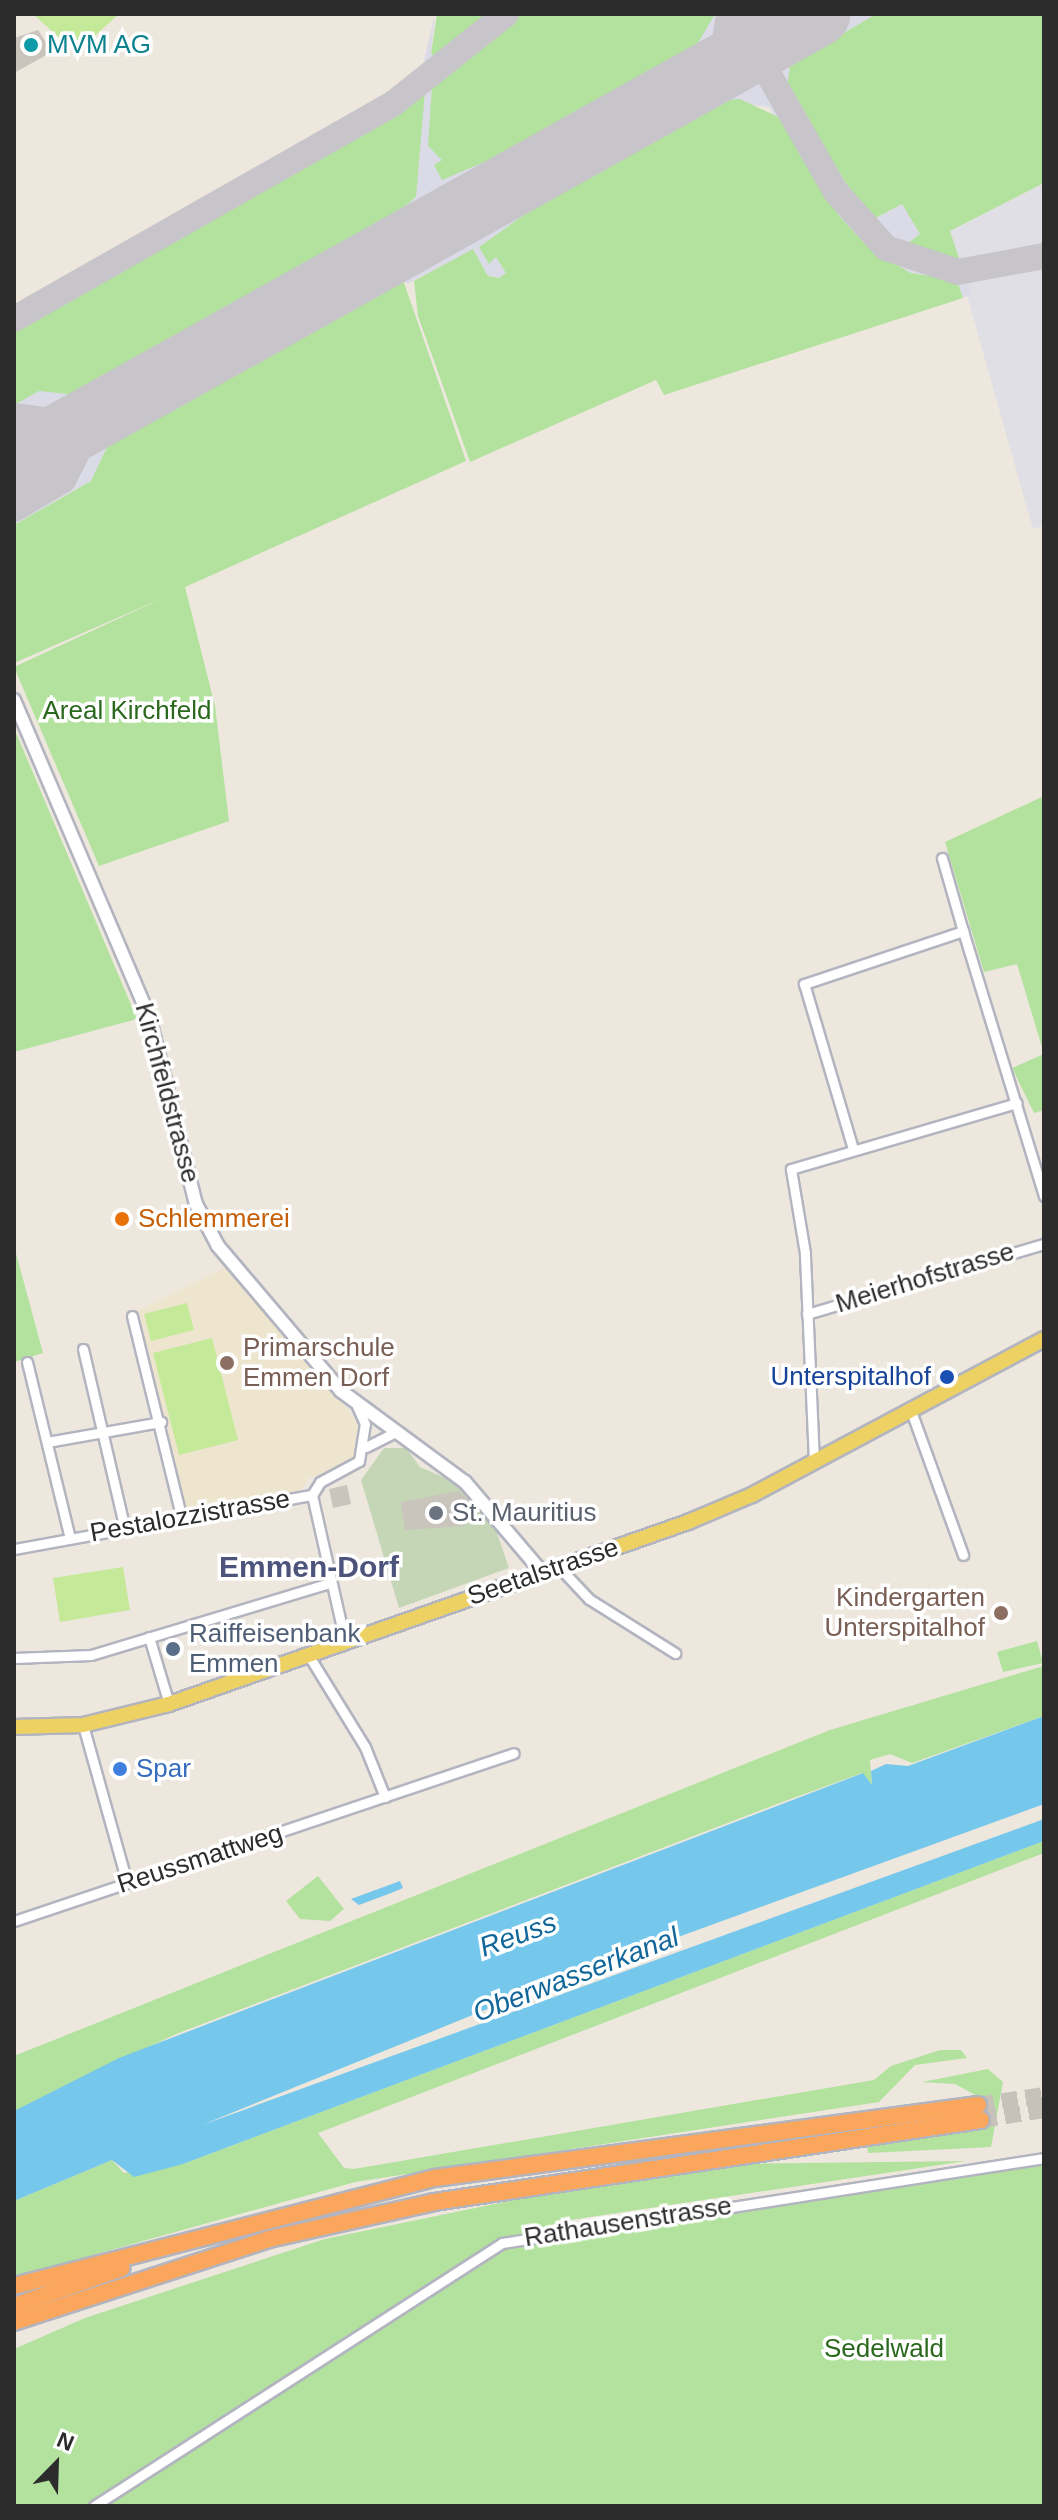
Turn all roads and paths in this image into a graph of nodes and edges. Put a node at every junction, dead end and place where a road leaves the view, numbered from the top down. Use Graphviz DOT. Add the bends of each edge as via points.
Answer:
graph roads {
  1 [pos="14,700"];
  2 [pos="942,858"];
  3 [pos="963,931"];
  4 [pos="1017,1103"];
  5 [pos="853,1149"];
  6 [pos="1044,1196"];
  7 [pos="1044,1244"];
  8 [pos="807,1314"];
  9 [pos="132,1316"];
  10 [pos="1044,1339"];
  11 [pos="83,1349"];
  12 [pos="27,1362"];
  13 [pos="357,1406"];
  14 [pos="911,1411"];
  15 [pos="161,1422"];
  16 [pos="104,1431"];
  17 [pos="395,1432"];
  18 [pos="47,1442"];
  19 [pos="366,1447"];
  20 [pos="814,1462"];
  21 [pos="312,1495"];
  22 [pos="182,1519"];
  23 [pos="125,1529"];
  24 [pos="70,1538"];
  25 [pos="14,1549"];
  26 [pos="963,1555"];
  27 [pos="559,1567"];
  28 [pos="542,1572"];
  29 [pos="330,1583"];
  30 [pos="149,1637"];
  31 [pos="345,1642"];
  32 [pos="675,1653"];
  33 [pos="309,1656"];
  34 [pos="14,1658"];
  35 [pos="169,1704"];
  36 [pos="83,1725"];
  37 [pos="14,1727"];
  38 [pos="514,1753"];
  39 [pos="385,1797"];
  40 [pos="127,1883"];
  41 [pos="14,1921"];
  42 [pos="1044,2158"];
  43 [pos="479,2175"];
  44 [pos="14,2286"];
  45 [pos="14,2306"];
  46 [pos="14,2322"];
  47 [pos="94,2506"];
  1 -- 13 [label="street, Kirchfeldstrasse" via="149,1016 199,1213 252,1289"];
  2 -- 3 [label="street"];
  3 -- 4 [label="street"];
  3 -- 5 [label="street" via="804,984"];
  4 -- 5 [label="street, Meierhofstrasse"];
  4 -- 6 [label="street"];
  5 -- 8 [label="street, Meierhofstrasse" via="791,1169 787,1179 805,1253"];
  7 -- 8 [label="street, Meierhofstrasse"];
  8 -- 20 [label="street, Meierhofstrasse"];
  9 -- 15 [label="street"];
  10 -- 14 [label="main road, Seetalstrasse"];
  11 -- 16 [label="street"];
  12 -- 18 [label="street"];
  13 -- 17 [label="street, Kirchfeldstrasse"];
  13 -- 19 [label="street, Kirchfeldstrasse"];
  14 -- 20 [label="main road, Seetalstrasse"];
  14 -- 26 [label="street"];
  15 -- 16 [label="street"];
  15 -- 22 [label="street"];
  16 -- 18 [label="street"];
  16 -- 23 [label="street"];
  17 -- 19 [label="street"];
  17 -- 28 [label="street, Kirchfeldstrasse" via="465,1482"];
  18 -- 24 [label="street"];
  19 -- 21 [label="street" via="354,1468 320,1482"];
  20 -- 27 [label="main road, Seetalstrasse" via="722,1508"];
  21 -- 22 [label="street, Pestalozzistrasse"];
  21 -- 29 [label="street, Pestalozzistrasse"];
  22 -- 23 [label="street, Pestalozzistrasse"];
  23 -- 24 [label="street, Pestalozzistrasse"];
  24 -- 25 [label="street, Pestalozzistrasse"];
  27 -- 28 [label="main road, Seetalstrasse"];
  27 -- 32 [label="street" via="589,1599"];
  28 -- 31 [label="main road, Seetalstrasse"];
  29 -- 30 [label="street"];
  29 -- 31 [label="street, Pestalozzistrasse"];
  30 -- 34 [label="street" via="91,1655"];
  30 -- 35 [label="street"];
  31 -- 33 [label="main road, Seetalstrasse"];
  33 -- 35 [label="main road, Seetalstrasse"];
  33 -- 39 [label="street" via="365,1747"];
  35 -- 36 [label="main road, Seetalstrasse"];
  36 -- 37 [label="main road, Seetalstrasse"];
  36 -- 40 [label="street"];
  38 -- 39 [label="street, Reussmattweg"];
  39 -- 40 [label="street, Reussmattweg"];
  40 -- 41 [label="street, Reussmattweg"];
  42 -- 47 [label="street, Rathausenstrasse" via="517,2237"];
  43 -- 44 [label="highway" via="307,2206"];
  43 -- 45 [label="highway" via="222,2237"];
  43 -- 46 [label="highway" via="980,2112 402,2208 150,2273"];
}
